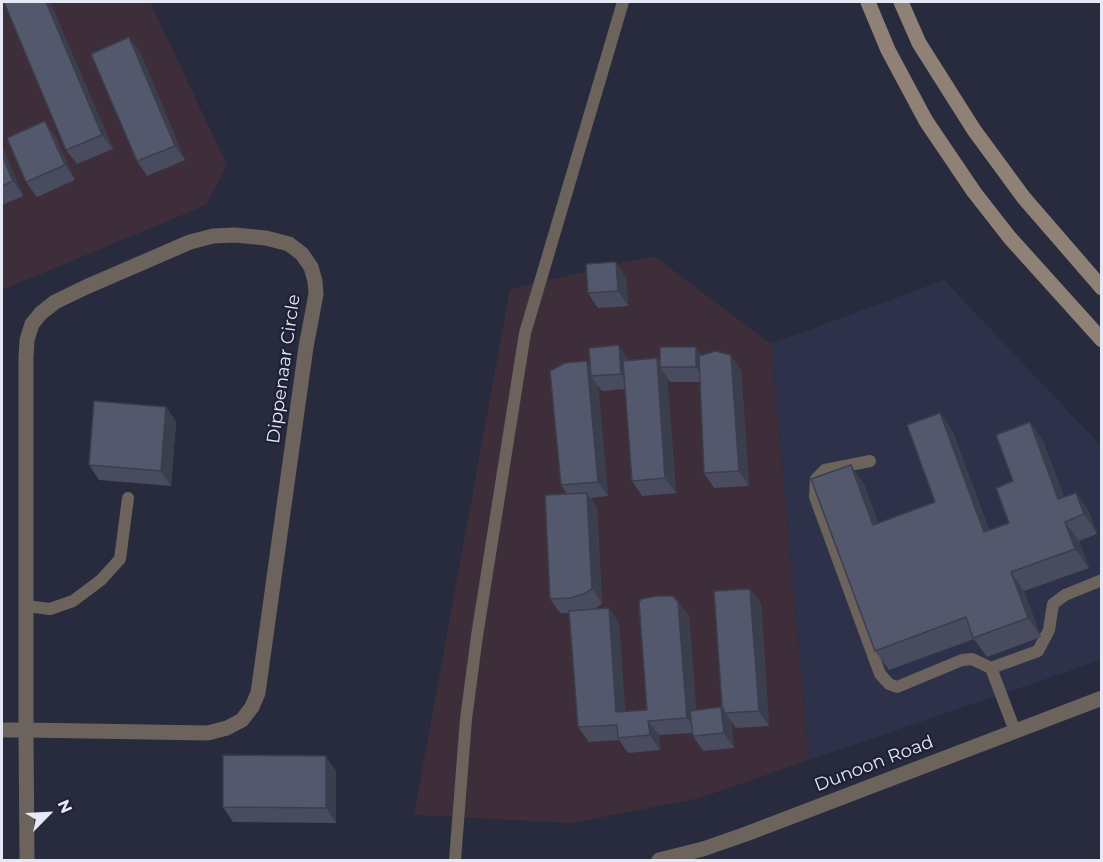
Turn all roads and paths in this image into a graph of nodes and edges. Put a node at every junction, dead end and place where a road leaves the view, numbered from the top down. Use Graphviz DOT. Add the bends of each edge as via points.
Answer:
graph roads {
  1 [pos="623,2"];
  2 [pos="868,2"];
  3 [pos="901,2"];
  4 [pos="1101,288"];
  5 [pos="1101,340"];
  6 [pos="870,461"];
  7 [pos="128,498"];
  8 [pos="1101,580"];
  9 [pos="26,606"];
  10 [pos="991,668"];
  11 [pos="1101,698"];
  12 [pos="2,730"];
  13 [pos="26,730"];
  14 [pos="1015,730"];
  15 [pos="27,861"];
  16 [pos="455,861"];
  17 [pos="659,861"];
  1 -- 16 [label="lane" via="525,333 467,709"];
  2 -- 5 [label="main road" via="888,50 926,121 974,192"];
  3 -- 4 [label="main road" via="919,43 974,130 1024,198"];
  6 -- 10 [label="lane" via="825,470 816,479 815,497 880,674 888,684 897,687 962,660 972,659"];
  7 -- 9 [label="lane" via="120,559 101,580 73,602 50,609"];
  8 -- 10 [label="lane" via="1053,604 1050,630 1038,651"];
  9 -- 13 [label="street, Dippenaar Circle"];
  9 -- 13 [label="street, Dippenaar Circle" via="26,358 32,324 55,302 190,242 235,235 289,244 311,267 316,294 258,693 252,707 242,720 208,733"];
  10 -- 14 [label="lane"];
  11 -- 14 [label="street, Dunoon Road"];
  12 -- 13 [label="street"];
  13 -- 15 [label="street, Dippenaar Circle"];
  14 -- 17 [label="street, Dunoon Road" via="746,834"];
}
